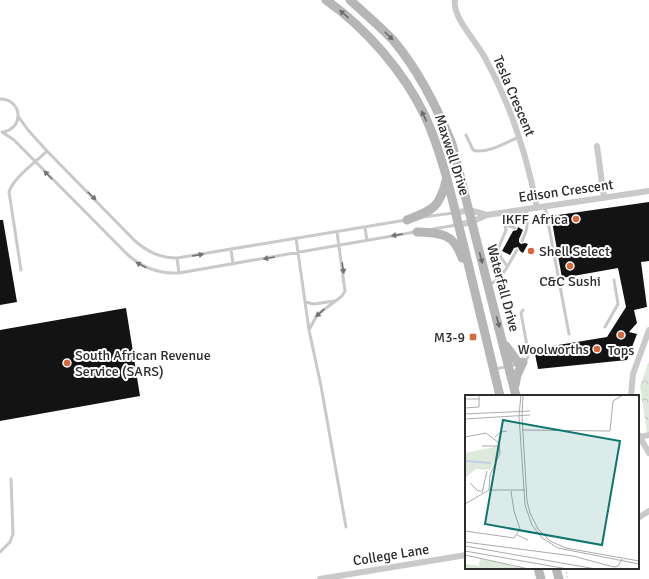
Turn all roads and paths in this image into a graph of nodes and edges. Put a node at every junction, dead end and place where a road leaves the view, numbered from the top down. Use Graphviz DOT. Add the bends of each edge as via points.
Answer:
graph roads {
  1 [pos="326,0"];
  2 [pos="350,0"];
  3 [pos="455,0"];
  4 [pos="1,98"];
  5 [pos="18,116"];
  6 [pos="1,132"];
  7 [pos="466,135"];
  8 [pos="519,137"];
  9 [pos="597,146"];
  10 [pos="47,151"];
  11 [pos="36,162"];
  12 [pos="446,179"];
  13 [pos="649,191"];
  14 [pos="604,198"];
  15 [pos="545,206"];
  16 [pos="537,208"];
  17 [pos="469,210"];
  18 [pos="526,210"];
  19 [pos="455,212"];
  20 [pos="502,213"];
  21 [pos="487,215"];
  22 [pos="407,220"];
  23 [pos="471,222"];
  24 [pos="458,225"];
  25 [pos="506,225"];
  26 [pos="365,228"];
  27 [pos="515,228"];
  28 [pos="337,232"];
  29 [pos="417,232"];
  30 [pos="296,238"];
  31 [pos="367,240"];
  32 [pos="522,241"];
  33 [pos="339,246"];
  34 [pos="231,249"];
  35 [pos="518,250"];
  36 [pos="298,253"];
  37 [pos="177,258"];
  38 [pos="233,264"];
  39 [pos="507,266"];
  40 [pos="21,270"];
  41 [pos="180,273"];
  42 [pos="470,274"];
  43 [pos="614,280"];
  44 [pos="488,284"];
  45 [pos="336,301"];
  46 [pos="305,302"];
  47 [pos="523,310"];
  48 [pos="605,327"];
  49 [pos="309,330"];
  50 [pos="649,330"];
  51 [pos="569,334"];
  52 [pos="504,344"];
  53 [pos="521,363"];
  54 [pos="508,367"];
  55 [pos="494,370"];
  56 [pos="515,393"];
  57 [pos="500,395"];
  58 [pos="631,395"];
  59 [pos="639,435"];
  60 [pos="649,435"];
  61 [pos="649,453"];
  62 [pos="11,479"];
  63 [pos="649,511"];
  64 [pos="639,517"];
  65 [pos="346,527"];
  66 [pos="0,552"];
  67 [pos="465,555"];
  68 [pos="538,569"];
  69 [pos="559,574"];
  70 [pos="320,579"];
  71 [pos="541,579"];
  72 [pos="568,579"];
  12 -- 1 [label="main road, Maxwell Drive, one-way" via="424,115 401,77 361,29"];
  2 -- 17 [label="main road, Maxwell Drive, one-way" via="392,40 429,92 452,144"];
  3 -- 8 [label="street, Tesla Crescent" via="457,14 495,75"];
  4 -- 5 [label="lane" via="16,107"];
  5 -- 6 [label="lane" via="11,129"];
  5 -- 10 [label="lane"];
  6 -- 11 [label="lane" via="14,140"];
  7 -- 8 [label="lane" via="472,150 476,152 488,150"];
  8 -- 16 [label="street, Tesla Crescent" via="531,175"];
  9 -- 14 [label="street"];
  10 -- 11 [label="lane"];
  10 -- 37 [label="lane, one-way" via="144,248 156,255"];
  11 -- 40 [label="lane" via="12,185 9,192"];
  41 -- 11 [label="lane, one-way" via="154,271 136,262"];
  12 -- 19 [label="main road, Maxwell Drive"];
  12 -- 22 [label="main road" via="437,205"];
  13 -- 14 [label="street, Edison Crescent"];
  14 -- 15 [label="street, Edison Crescent"];
  15 -- 16 [label="street, Edison Crescent"];
  15 -- 51 [label="lane"];
  16 -- 18 [label="street, Edison Crescent"];
  17 -- 19 [label="street, Edison Crescent"];
  17 -- 21 [label="street, Edison Crescent"];
  17 -- 23 [label="main road, Waterfall Drive"];
  18 -- 20 [label="street, Edison Crescent"];
  18 -- 32 [label="lane" via="528,226"];
  19 -- 22 [label="lane"];
  19 -- 24 [label="main road, Waterfall Drive"];
  20 -- 21 [label="street, Edison Crescent"];
  20 -- 25 [label="lane"];
  21 -- 23 [label="street, Edison Crescent"];
  22 -- 26 [label="lane"];
  23 -- 24 [label="street, Edison Crescent"];
  23 -- 44 [label="main road, Waterfall Drive, one-way"];
  24 -- 29 [label="lane"];
  24 -- 42 [label="main road, Waterfall Drive"];
  25 -- 27 [label="lane"];
  25 -- 39 [label="lane" via="506,234 498,249"];
  26 -- 28 [label="lane"];
  26 -- 31 [label="lane"];
  28 -- 30 [label="lane"];
  28 -- 33 [label="lane"];
  29 -- 31 [label="lane, one-way"];
  29 -- 42 [label="main road" via="441,234 452,239"];
  30 -- 34 [label="lane"];
  30 -- 36 [label="lane"];
  31 -- 33 [label="lane"];
  33 -- 36 [label="lane"];
  33 -- 45 [label="lane, one-way" via="345,291"];
  37 -- 34 [label="lane, one-way"];
  34 -- 38 [label="lane"];
  35 -- 39 [label="lane"];
  36 -- 38 [label="lane, one-way"];
  36 -- 46 [label="lane"];
  37 -- 41 [label="lane"];
  38 -- 41 [label="lane"];
  39 -- 44 [label="lane" via="494,282"];
  42 -- 55 [label="main road, Waterfall Drive"];
  43 -- 48 [label="lane" via="618,304"];
  44 -- 52 [label="main road, Waterfall Drive, one-way"];
  45 -- 46 [label="lane" via="314,304"];
  45 -- 49 [label="lane, one-way" via="317,315"];
  46 -- 49 [label="lane"];
  47 -- 53 [label="lane" via="521,312 528,354 526,360"];
  49 -- 65 [label="lane"];
  50 -- 58 [label="street" via="633,374"];
  52 -- 53 [label="main road"];
  52 -- 54 [label="main road, Waterfall Drive"];
  53 -- 54 [label="lane"];
  53 -- 56 [label="main road"];
  54 -- 55 [label="lane"];
  54 -- 56 [label="main road, Waterfall Drive"];
  55 -- 57 [label="main road, Waterfall Drive"];
  59 -- 60 [label="street"];
  59 -- 61 [label="street"];
  62 -- 66 [label="lane" via="13,534 10,542"];
  63 -- 64 [label="street"];
  67 -- 70 [label="street, College Lane"];
  68 -- 71 [label="main road"];
  69 -- 72 [label="path"];
}
